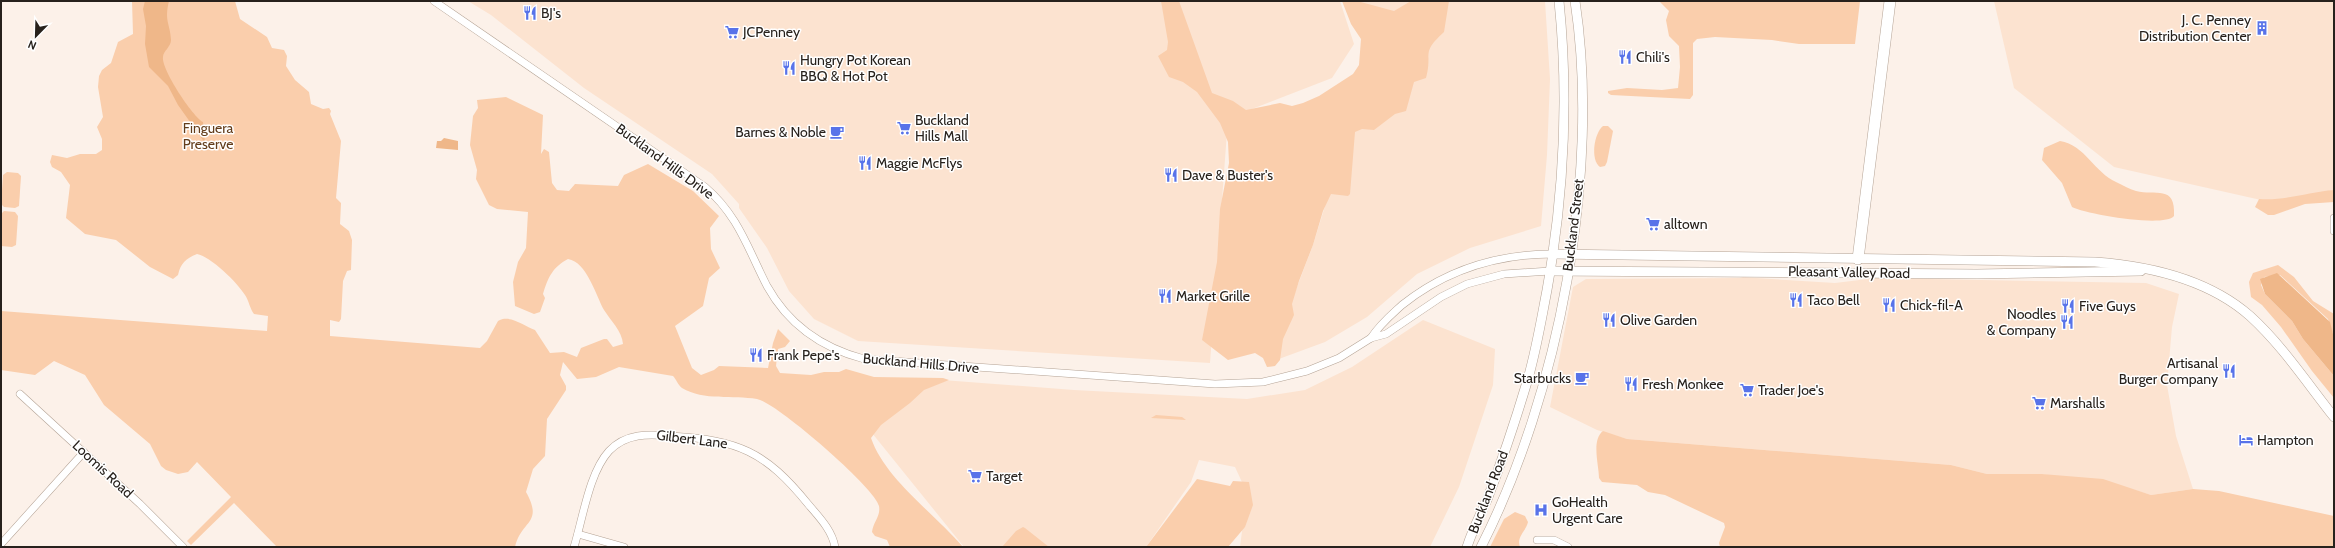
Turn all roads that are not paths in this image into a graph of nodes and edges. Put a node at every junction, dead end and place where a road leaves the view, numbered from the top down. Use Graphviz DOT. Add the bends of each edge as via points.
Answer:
graph roads {
  1 [pos="434,1"];
  2 [pos="1559,1"];
  3 [pos="1575,1"];
  4 [pos="1890,1"];
  5 [pos="1565,111"];
  6 [pos="1582,112"];
  7 [pos="2334,218"];
  8 [pos="2334,231"];
  9 [pos="1553,254"];
  10 [pos="1570,254"];
  11 [pos="1711,257"];
  12 [pos="1858,259"];
  13 [pos="1990,260"];
  14 [pos="2000,261"];
  15 [pos="1550,270"];
  16 [pos="2148,270"];
  17 [pos="1567,271"];
  18 [pos="1706,271"];
  19 [pos="1857,272"];
  20 [pos="2000,273"];
  21 [pos="1990,274"];
  22 [pos="1371,338"];
  23 [pos="20,394"];
  24 [pos="2334,417"];
  25 [pos="1509,437"];
  26 [pos="1524,444"];
  27 [pos="1504,450"];
  28 [pos="84,452"];
  29 [pos="1519,458"];
  30 [pos="578,534"];
  31 [pos="1537,540"];
  32 [pos="1,544"];
  33 [pos="183,547"];
  34 [pos="574,547"];
  35 [pos="624,547"];
  36 [pos="835,547"];
  37 [pos="1467,547"];
  38 [pos="1481,547"];
  39 [pos="1568,547"];
  1 -- 22 [label="street, Buckland Hills Drive" via="709,191 739,227 768,286 784,311 816,339 845,353 883,361 1239,384 1272,381 1307,371 1339,358"];
  2 -- 5 [label="main road, Buckland Street"];
  3 -- 6 [label="main road, Buckland Street" via="1581,58"];
  4 -- 12 [label="highway"];
  5 -- 6 [label="main road"];
  5 -- 9 [label="main road, Buckland Street" via="1561,189"];
  6 -- 10 [label="main road, Buckland Street" via="1579,180"];
  7 -- 8 [label="street"];
  9 -- 10 [label="main road, Pleasant Valley Road"];
  9 -- 15 [label="main road, Buckland Street"];
  9 -- 22 [label="street, Buckland Hills Drive" via="1529,254 1496,259 1453,273 1405,303 1380,324"];
  10 -- 11 [label="main road, Pleasant Valley Road"];
  10 -- 17 [label="main road, Buckland Street"];
  11 -- 12 [label="main road, Pleasant Valley Road"];
  11 -- 18 [label="main road"];
  12 -- 13 [label="main road, Pleasant Valley Road"];
  12 -- 19 [label="main road"];
  13 -- 14 [label="main road, Pleasant Valley Road"];
  13 -- 21 [label="main road"];
  14 -- 16 [label="main road, Pleasant Valley Road" via="2095,262 2126,264"];
  14 -- 20 [label="main road"];
  15 -- 17 [label="main road, Pleasant Valley Road"];
  15 -- 22 [label="street, Buckland Hills Drive" via="1515,272 1472,282 1441,298 1386,334"];
  15 -- 25 [label="main road, Buckland Street" via="1534,354"];
  16 -- 20 [label="main road, Pleasant Valley Road"];
  16 -- 24 [label="main road, Pleasant Valley Road" via="2170,274 2195,283 2241,309 2268,335"];
  17 -- 18 [label="main road, Pleasant Valley Road"];
  17 -- 26 [label="main road, Buckland Street" via="1549,365"];
  18 -- 19 [label="main road, Pleasant Valley Road"];
  19 -- 21 [label="main road, Pleasant Valley Road"];
  20 -- 21 [label="main road, Pleasant Valley Road"];
  23 -- 28 [label="street, Loomis Road"];
  25 -- 27 [label="main road, Buckland Road"];
  26 -- 29 [label="main road, Buckland Road"];
  27 -- 29 [label="main road"];
  27 -- 37 [label="main road, Buckland Road"];
  28 -- 32 [label="street"];
  28 -- 33 [label="street, Loomis Road"];
  29 -- 38 [label="main road, Buckland Road"];
  30 -- 34 [label="street, Gilbert Lane"];
  30 -- 35 [label="street"];
  30 -- 36 [label="street, Gilbert Lane" via="598,466 610,450 627,438 648,434 669,435 718,440 740,446 758,455 797,490 829,529"];
  31 -- 39 [label="street" via="1554,540"];
}
